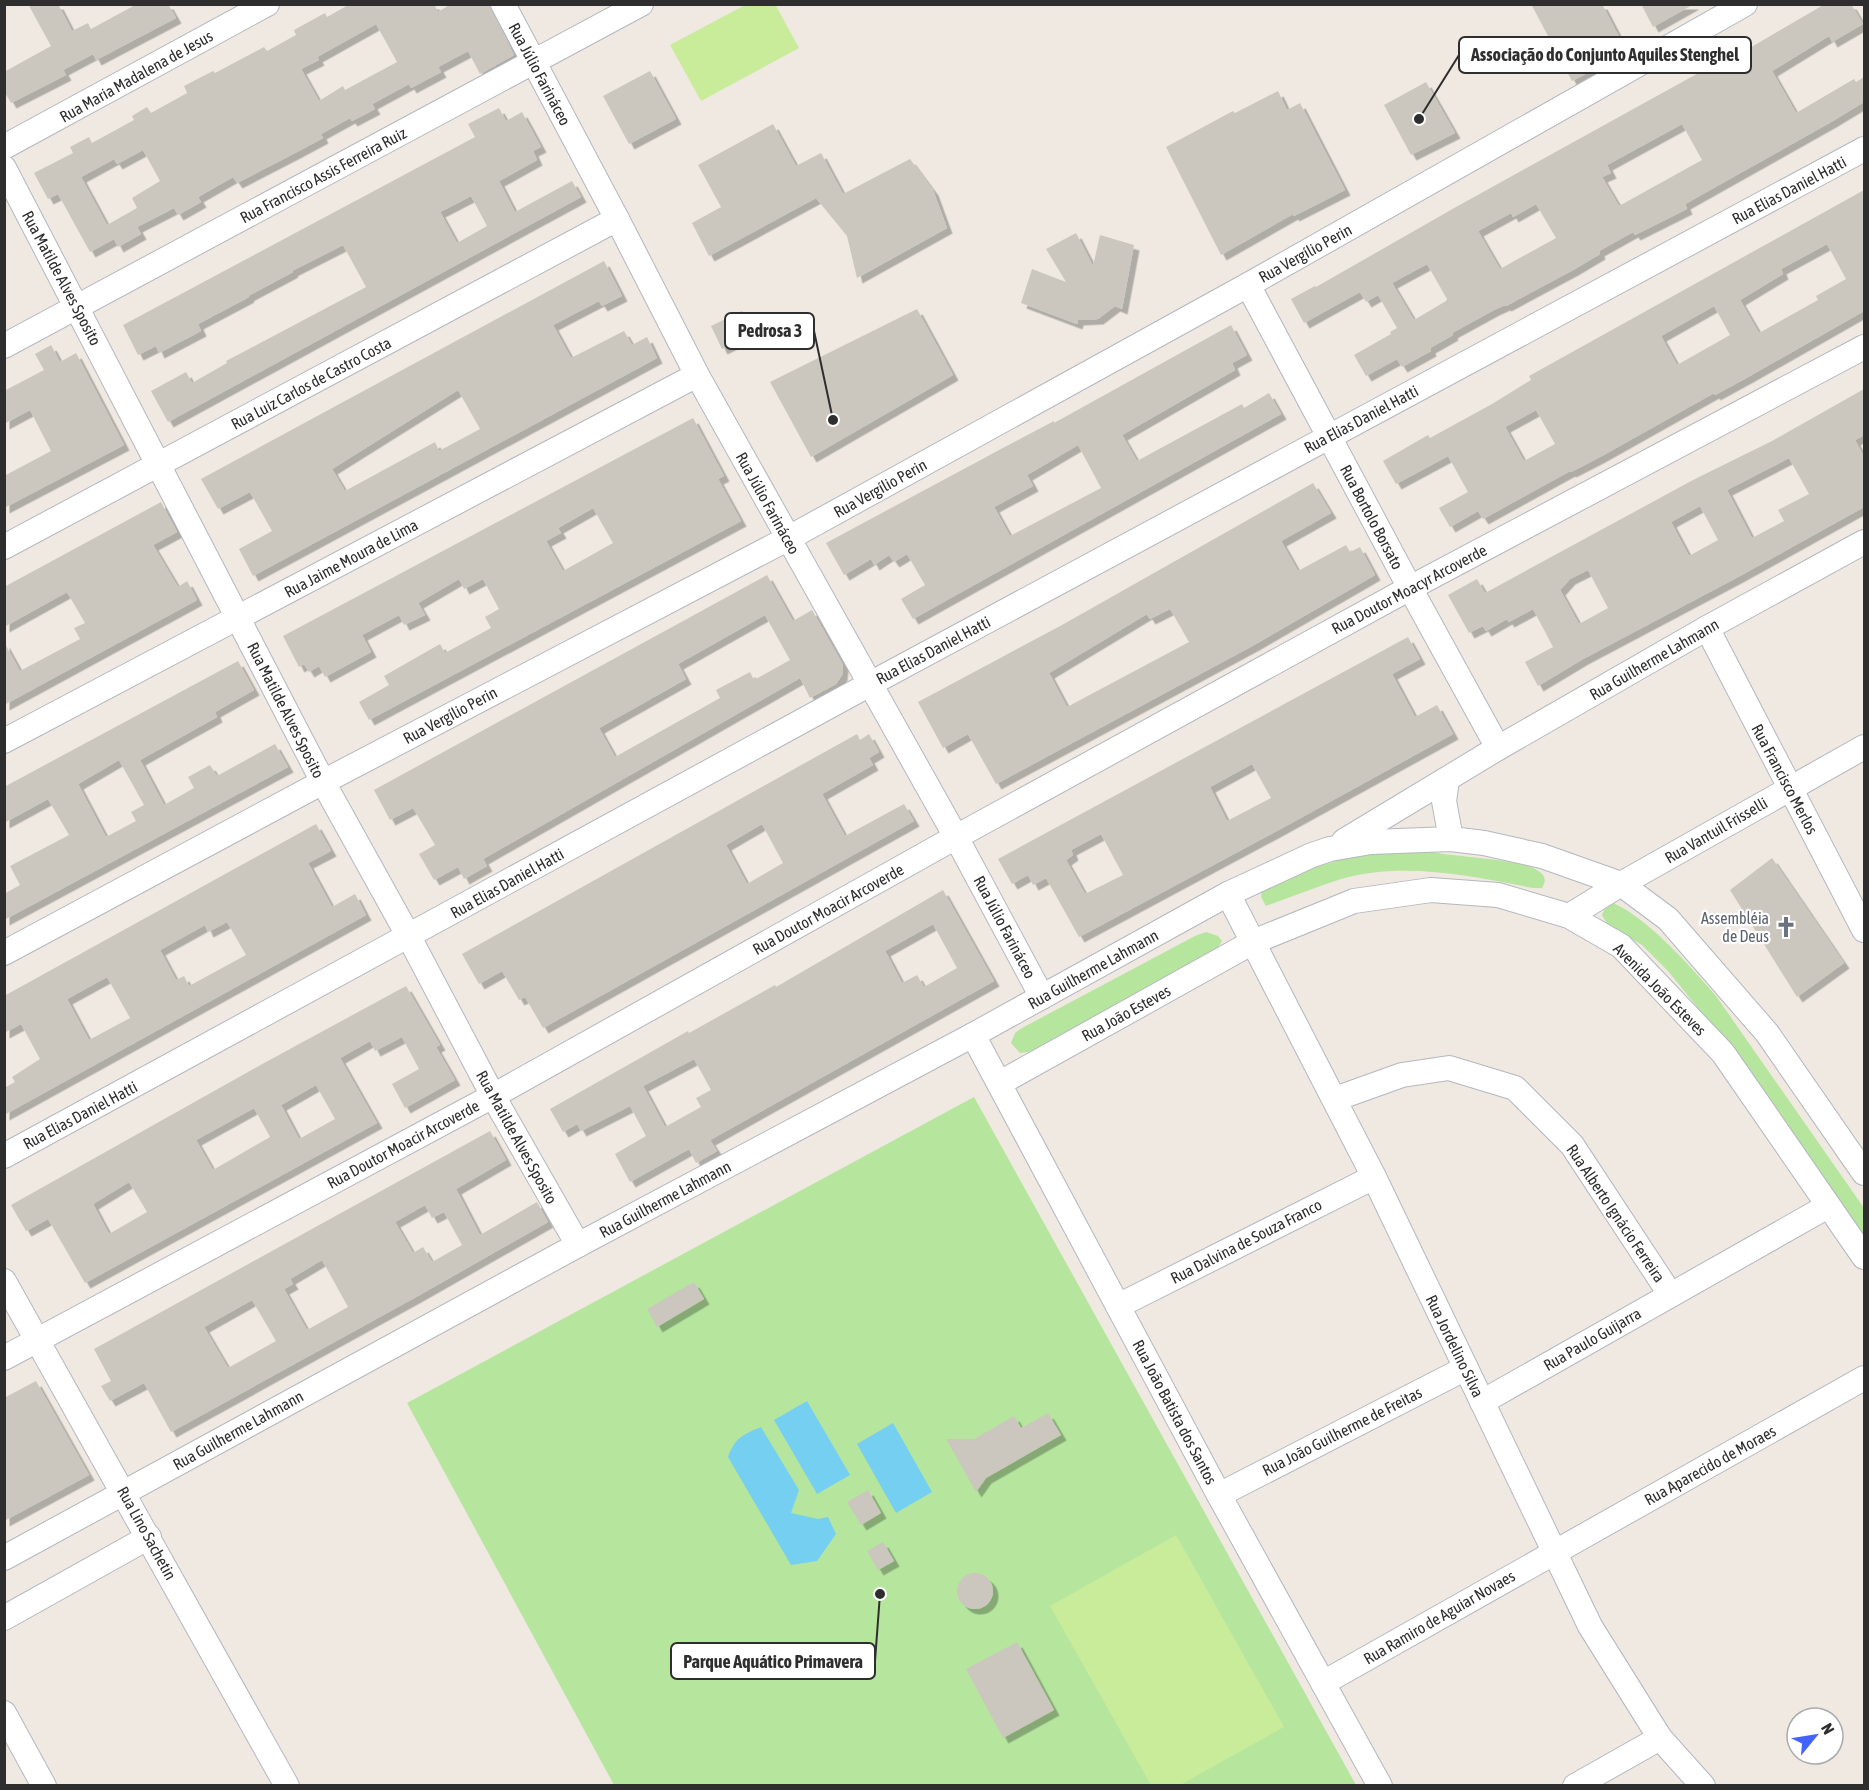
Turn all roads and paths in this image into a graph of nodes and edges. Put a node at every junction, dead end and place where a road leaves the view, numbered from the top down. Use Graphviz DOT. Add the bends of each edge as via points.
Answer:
graph roads {
  1 [pos="267,4"];
  2 [pos="503,4"];
  3 [pos="641,4"];
  4 [pos="1745,4"];
  5 [pos="534,62"];
  6 [pos="4,147"];
  7 [pos="1864,149"];
  8 [pos="4,168"];
  9 [pos="617,219"];
  10 [pos="1248,285"];
  11 [pos="78,307"];
  12 [pos="4,346"];
  13 [pos="1864,347"];
  14 [pos="697,375"];
  15 [pos="1329,436"];
  16 [pos="160,465"];
  17 [pos="788,540"];
  18 [pos="1864,542"];
  19 [pos="4,547"];
  20 [pos="1410,588"];
  21 [pos="238,618"];
  22 [pos="1707,628"];
  23 [pos="870,684"];
  24 [pos="4,741"];
  25 [pos="1864,747"];
  26 [pos="1498,748"];
  27 [pos="1447,780"];
  28 [pos="323,782"];
  29 [pos="1789,788"];
  30 [pos="956,837"];
  31 [pos="1451,839"];
  32 [pos="1330,849"];
  33 [pos="1621,884"];
  34 [pos="1228,894"];
  35 [pos="1569,916"];
  36 [pos="1864,930"];
  37 [pos="409,937"];
  38 [pos="1253,942"];
  39 [pos="4,953"];
  40 [pos="1042,997"];
  41 [pos="973,1035"];
  42 [pos="1000,1083"];
  43 [pos="493,1096"];
  44 [pos="1335,1099"];
  45 [pos="4,1156"];
  46 [pos="1864,1173"];
  47 [pos="1374,1177"];
  48 [pos="1828,1206"];
  49 [pos="578,1245"];
  50 [pos="1864,1257"];
  51 [pos="4,1281"];
  52 [pos="1670,1294"];
  53 [pos="1118,1306"];
  54 [pos="38,1340"];
  55 [pos="4,1358"];
  56 [pos="1466,1368"];
  57 [pos="1864,1378"];
  58 [pos="1482,1402"];
  59 [pos="124,1492"];
  60 [pos="1219,1495"];
  61 [pos="149,1537"];
  62 [pos="1555,1552"];
  63 [pos="4,1558"];
  64 [pos="4,1618"];
  65 [pos="1323,1683"];
  66 [pos="4,1713"];
  67 [pos="1660,1738"];
  68 [pos="44,1785"];
  69 [pos="287,1785"];
  70 [pos="1380,1785"];
  71 [pos="1575,1785"];
  72 [pos="1703,1785"];
  1 -- 6 [label="street, Rua Maria Madalena de Jesus"];
  2 -- 5 [label="street, Rua Júlio Farináceo"];
  3 -- 5 [label="street, Rua Francisco Assis Ferreira Ruiz"];
  4 -- 10 [label="street, Rua Vergílio Perin"];
  5 -- 9 [label="street, Rua Júlio Farináceo"];
  5 -- 11 [label="street, Rua Francisco Assis Ferreira Ruiz"];
  7 -- 15 [label="street, Rua Elias Daniel Hatti"];
  8 -- 11 [label="street, Rua Matilde Alves Sposito"];
  9 -- 14 [label="street, Rua Júlio Farináceo"];
  9 -- 16 [label="street, Rua Luiz Carlos de Castro Costa"];
  10 -- 15 [label="street, Rua Bortolo Borsato"];
  10 -- 17 [label="street, Rua Vergílio Perin"];
  11 -- 12 [label="street, Rua Francisco Assis Ferreira Ruiz"];
  11 -- 16 [label="street, Rua Matilde Alves Sposito"];
  13 -- 20 [label="street, Rua Doutor Moacyr Arcoverde"];
  14 -- 17 [label="street, Rua Júlio Farináceo"];
  14 -- 21 [label="street, Rua Jaime Moura de Lima"];
  15 -- 20 [label="street, Rua Bortolo Borsato"];
  15 -- 23 [label="street, Rua Elias Daniel Hatti"];
  16 -- 19 [label="street, Rua Luiz Carlos de Castro Costa"];
  16 -- 21 [label="street, Rua Matilde Alves Sposito"];
  17 -- 23 [label="street, Rua Júlio Farináceo"];
  17 -- 28 [label="street, Rua Vergílio Perin"];
  18 -- 22 [label="street, Rua Guilherme Lahmann"];
  20 -- 26 [label="street, Rua Bortolo Borsato"];
  20 -- 30 [label="street, Rua Doutor Moacyr Arcoverde"];
  21 -- 24 [label="street, Rua Jaime Moura de Lima"];
  21 -- 28 [label="street, Rua Matilde Alves Sposito"];
  22 -- 26 [label="street, Rua Guilherme Lahmann"];
  22 -- 29 [label="street, Rua Francisco Merlos"];
  23 -- 30 [label="street, Rua Júlio Farináceo"];
  23 -- 37 [label="street, Rua Elias Daniel Hatti"];
  25 -- 29 [label="street, Rua Vantuil Frisselli"];
  26 -- 27 [label="street, Rua Guilherme Lahmann"];
  27 -- 31 [label="street" via="1444,801"];
  27 -- 32 [label="street, Rua Guilherme Lahmann"];
  28 -- 37 [label="street, Rua Matilde Alves Sposito"];
  28 -- 39 [label="street, Rua Vergílio Perin"];
  29 -- 33 [label="street, Rua Vantuil Frisselli"];
  29 -- 36 [label="street, Rua Francisco Merlos"];
  30 -- 40 [label="street, Rua Júlio Farináceo"];
  30 -- 43 [label="street, Rua Doutor Moacir Arcoverde"];
  31 -- 32 [label="street, Rua Guilherme Lahmann" via="1371,842"];
  31 -- 33 [label="street" via="1542,855"];
  32 -- 34 [label="street, Rua Guilherme Lahmann"];
  33 -- 35 [label="street, Rua Vantuil Frisselli"];
  33 -- 46 [label="street" via="1668,919 1767,1033"];
  34 -- 38 [label="street, Rua Jordelino Silva"];
  34 -- 40 [label="street, Rua Guilherme Lahmann"];
  35 -- 38 [label="street, Avenida João Esteves" via="1498,895 1431,890 1354,901"];
  35 -- 48 [label="street, Avenida João Esteves" via="1621,946 1722,1053"];
  37 -- 43 [label="street, Rua Matilde Alves Sposito"];
  37 -- 45 [label="street, Rua Elias Daniel Hatti"];
  38 -- 42 [label="street, Rua João Esteves"];
  38 -- 44 [label="street, Rua Jordelino Silva"];
  40 -- 41 [label="street, Rua Guilherme Lahmann"];
  41 -- 42 [label="street, Rua João Batista dos Santos"];
  41 -- 49 [label="street, Rua Guilherme Lahmann"];
  42 -- 53 [label="street, Rua João Batista dos Santos"];
  43 -- 49 [label="street, Rua Matilde Alves Sposito"];
  43 -- 54 [label="street, Rua Doutor Moacir Arcoverde"];
  44 -- 47 [label="street, Rua Jordelino Silva"];
  44 -- 52 [label="street, Rua Alberto Ignácio Ferreira" via="1402,1075 1449,1068 1515,1088 1572,1145"];
  47 -- 53 [label="street, Rua Dalvina de Souza Franco"];
  47 -- 56 [label="street, Rua Jordelino Silva"];
  48 -- 50 [label="street, Avenida João Esteves"];
  48 -- 52 [label="street, Rua Paulo Guijarra"];
  49 -- 59 [label="street, Rua Guilherme Lahmann"];
  51 -- 54 [label="street, Rua Lino Sachetin"];
  52 -- 58 [label="street, Rua Paulo Guijarra"];
  53 -- 60 [label="street, Rua João Batista dos Santos"];
  54 -- 55 [label="street, Rua Doutor Moacir Arcoverde"];
  54 -- 59 [label="street, Rua Lino Sachetin"];
  56 -- 58 [label="street, Rua Jordelino Silva"];
  56 -- 60 [label="street, Rua João Guilherme de Freitas"];
  57 -- 62 [label="street, Rua Aparecido de Moraes"];
  58 -- 62 [label="street, Rua Jordelino Silva"];
  59 -- 61 [label="street, Rua Lino Sachetin"];
  59 -- 63 [label="street, Rua Guilherme Lahmann"];
  60 -- 65 [label="street, Rua João Batista dos Santos"];
  61 -- 64 [label="street"];
  61 -- 69 [label="street, Rua Lino Sachetin"];
  62 -- 65 [label="street, Rua Ramiro de Aguiar Novaes"];
  62 -- 67 [label="street, Rua Jordelino Silva" via="1590,1626"];
  65 -- 70 [label="street, Rua João Batista dos Santos"];
  66 -- 68 [label="street"];
  67 -- 71 [label="street"];
  67 -- 72 [label="street, Rua Jordelino Silva"];
}
